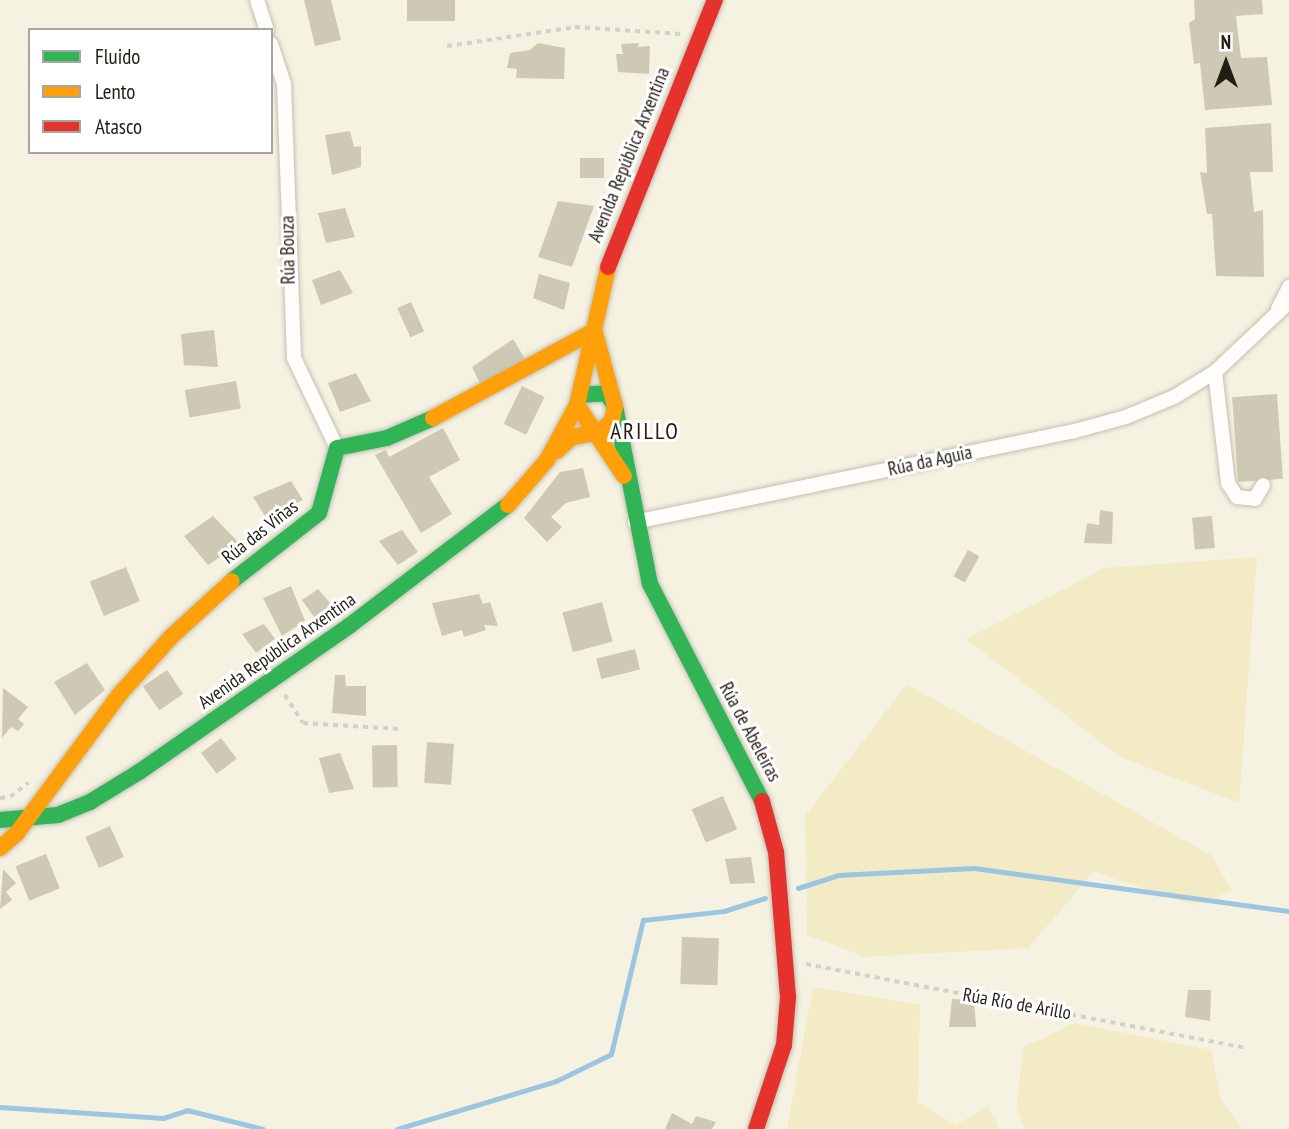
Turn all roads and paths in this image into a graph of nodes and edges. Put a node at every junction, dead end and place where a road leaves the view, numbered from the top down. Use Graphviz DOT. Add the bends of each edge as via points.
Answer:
graph roads {
  1 [pos="257,0"];
  2 [pos="716,0"];
  3 [pos="266,28"];
  4 [pos="702,35"];
  5 [pos="447,46"];
  6 [pos="273,50"];
  7 [pos="1289,287"];
  8 [pos="1283,306"];
  9 [pos="594,331"];
  10 [pos="1215,373"];
  11 [pos="578,400"];
  12 [pos="615,406"];
  13 [pos="599,432"];
  14 [pos="337,448"];
  15 [pos="547,460"];
  16 [pos="1263,485"];
  17 [pos="630,487"];
  18 [pos="635,522"];
  19 [pos="276,677"];
  20 [pos="399,729"];
  21 [pos="32,780"];
  22 [pos="0,798"];
  23 [pos="0,820"];
  24 [pos="26,820"];
  25 [pos="0,848"];
  26 [pos="786,962"];
  27 [pos="1247,1048"];
  28 [pos="756,1129"];
  1 -- 3 [label="street"];
  2 -- 4 [label="street, Avenida República Arxentina"];
  4 -- 5 [label="path" via="575,27"];
  4 -- 9 [label="street, Avenida República Arxentina" via="626,213"];
  6 -- 14 [label="street, Rúa Bouza" via="284,84 294,358"];
  7 -- 8 [label="street, Rúa da Aguia"];
  8 -- 10 [label="street, Rúa da Aguia"];
  9 -- 11 [label="street, Avenida República Arxentina"];
  9 -- 12 [label="street"];
  9 -- 14 [label="street" via="457,407 387,438"];
  10 -- 16 [label="street" via="1228,483 1237,497 1255,499"];
  10 -- 18 [label="street, Rúa da Aguia" via="1174,397 1072,432"];
  11 -- 12 [label="street" via="606,393"];
  11 -- 13 [label="street, Rúa de Abeleiras"];
  11 -- 15 [label="street, Avenida República Arxentina"];
  12 -- 13 [label="street" via="612,421"];
  12 -- 17 [label="street, Rúa de Abeleiras"];
  13 -- 15 [label="street, Avenida República Arxentina" via="572,437"];
  13 -- 17 [label="street, Rúa de Abeleiras"];
  14 -- 24 [label="street, Rúa das Viñas" via="319,513 252,562 172,636 119,695"];
  15 -- 19 [label="street, Avenida República Arxentina" via="517,497 481,529"];
  17 -- 18 [label="street, Rúa de Abeleiras"];
  18 -- 26 [label="street, Rúa de Abeleiras" via="650,584 760,793 776,852"];
  19 -- 20 [label="path" via="303,723"];
  19 -- 24 [label="street, Avenida República Arxentina" via="90,802 58,815"];
  21 -- 22 [label="path" via="10,797"];
  23 -- 24 [label="street, Avenida República Arxentina"];
  24 -- 25 [label="street, Rúa das Viñas"];
  26 -- 27 [label="path, Rúa Río de Arillo"];
  26 -- 28 [label="street, Rúa de Abeleiras" via="784,1045"];
}
